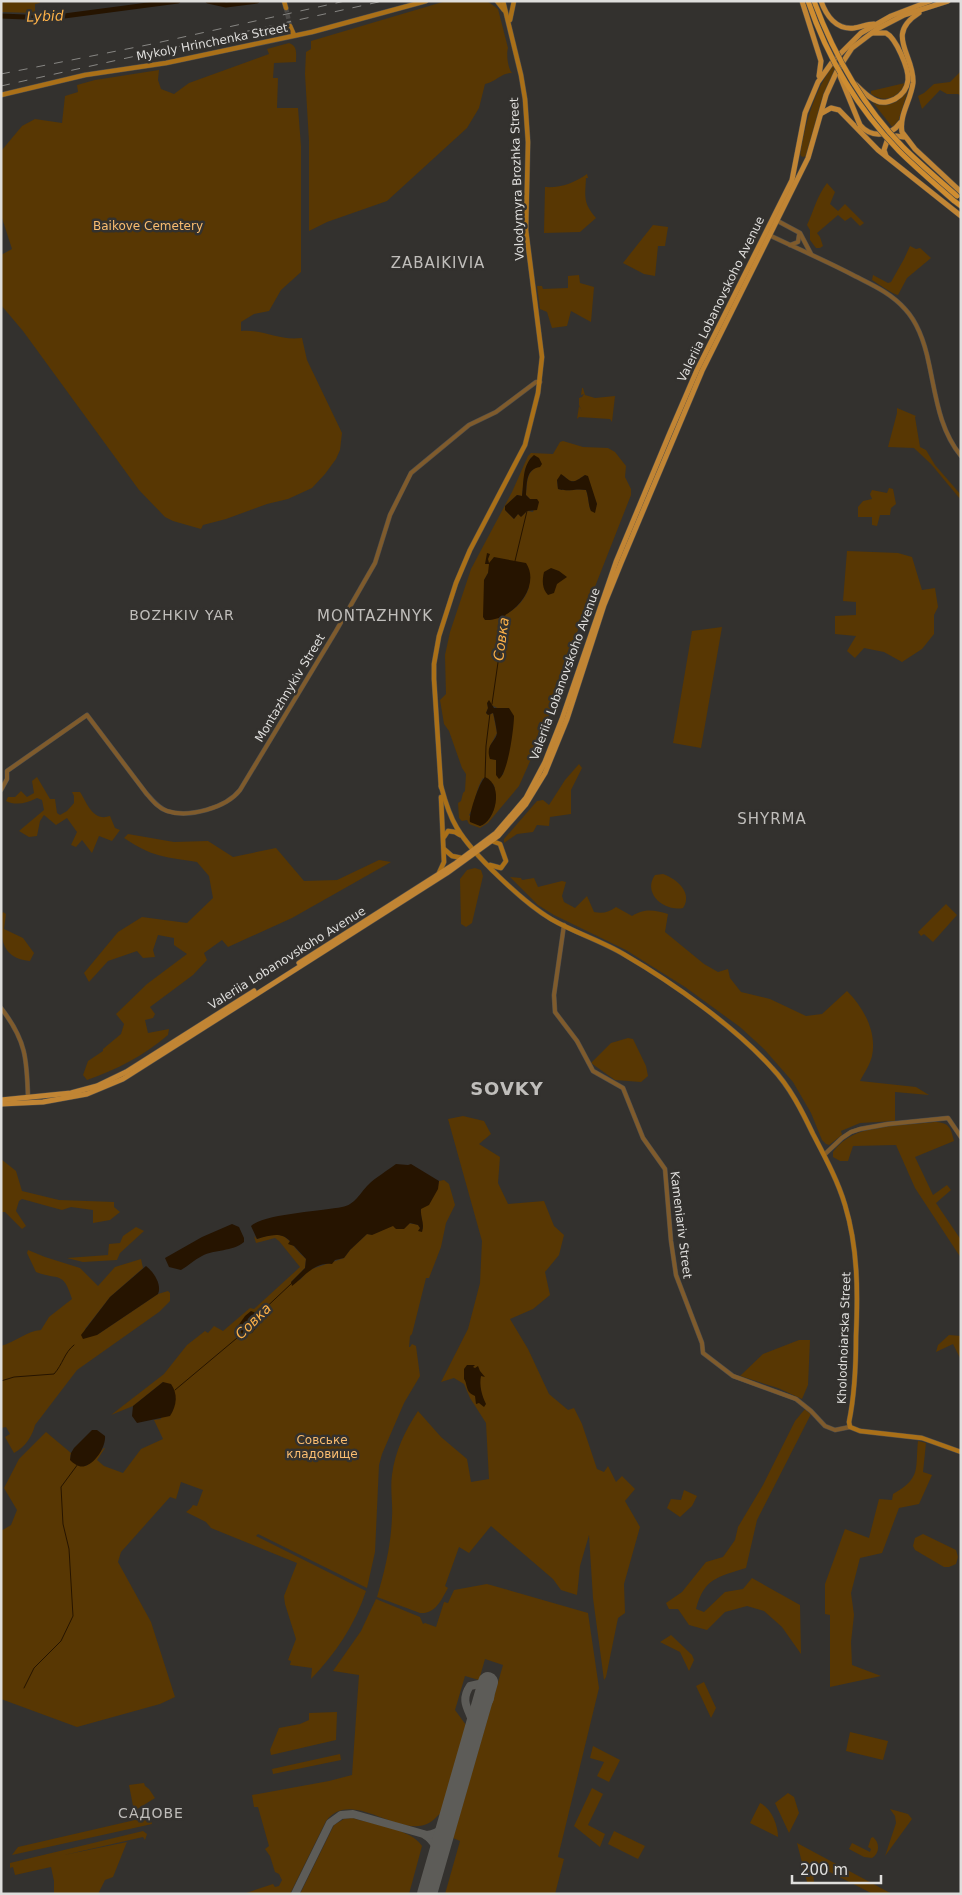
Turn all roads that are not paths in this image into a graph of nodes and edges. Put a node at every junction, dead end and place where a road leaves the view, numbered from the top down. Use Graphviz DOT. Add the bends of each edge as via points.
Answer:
graph roads {
  1 [pos="284,1"];
  2 [pos="426,1"];
  3 [pos="497,1"];
  4 [pos="504,1"];
  5 [pos="514,1"];
  6 [pos="802,1"];
  7 [pos="808,1"];
  8 [pos="814,1"];
  9 [pos="821,1"];
  10 [pos="930,1"];
  11 [pos="948,1"];
  12 [pos="286,8"];
  13 [pos="926,8"];
  14 [pos="506,12"];
  15 [pos="875,24"];
  16 [pos="290,26"];
  17 [pos="510,26"];
  18 [pos="868,34"];
  19 [pos="294,35"];
  20 [pos="836,66"];
  21 [pos="818,82"];
  22 [pos="853,83"];
  23 [pos="1,95"];
  24 [pos="822,113"];
  25 [pos="902,120"];
  26 [pos="860,124"];
  27 [pos="904,137"];
  28 [pos="864,138"];
  29 [pos="796,154"];
  30 [pos="808,158"];
  31 [pos="887,158"];
  32 [pos="958,197"];
  33 [pos="961,206"];
  34 [pos="961,216"];
  35 [pos="774,219"];
  36 [pos="798,231"];
  37 [pos="767,235"];
  38 [pos="789,246"];
  39 [pos="811,254"];
  40 [pos="540,382"];
  41 [pos="530,387"];
  42 [pos="538,393"];
  43 [pos="961,456"];
  44 [pos="441,786"];
  45 [pos="1,790"];
  46 [pos="444,838"];
  47 [pos="463,838"];
  48 [pos="492,841"];
  49 [pos="444,849"];
  50 [pos="475,851"];
  51 [pos="462,858"];
  52 [pos="488,864"];
  53 [pos="438,875"];
  54 [pos="564,925"];
  55 [pos="1,1008"];
  56 [pos="28,1098"];
  57 [pos="1,1100"];
  58 [pos="1,1104"];
  59 [pos="961,1137"];
  60 [pos="824,1155"];
  61 [pos="850,1427"];
  62 [pos="961,1452"];
  1 -- 12 [label="main road"];
  2 -- 19 [label="main road, Mykoly Hrinchenka Street"];
  3 -- 14 [label="main road"];
  4 -- 14 [label="main road, Volodymyra Brozhka Street"];
  5 -- 17 [label="main road"];
  6 -- 21 [label="main road" via="821,61"];
  7 -- 20 [label="highway, bridge"];
  8 -- 22 [label="highway, bridge" via="831,43"];
  9 -- 15 [label="main road" via="829,17 838,25 852,28"];
  10 -- 15 [label="main road"];
  11 -- 13 [label="main road, Valeriia Lobanovskoho Avenue"];
  13 -- 18 [label="main road, Valeriia Lobanovskoho Avenue" via="893,20"];
  13 -- 25 [label="main road" via="911,19 903,34 902,45 913,78"];
  14 -- 17 [label="main road, Volodymyra Brozhka Street"];
  15 -- 21 [label="main road" via="849,43"];
  16 -- 19 [label="main road"];
  17 -- 40 [label="main road, Volodymyra Brozhka Street" via="522,80 527,126 526,230 542,357"];
  18 -- 22 [label="main road, bridge" via="889,34 895,40 908,79 906,88 898,97 877,102"];
  18 -- 24 [label="main road, Valeriia Lobanovskoho Avenue" via="852,48 837,71"];
  19 -- 23 [label="main road, Mykoly Hrinchenka Street" via="166,64 85,75"];
  20 -- 26 [label="main road, bridge"];
  20 -- 32 [label="highway, bridge" via="863,108 898,150"];
  21 -- 29 [label="main road, Valeriia Lobanovskoho Avenue" via="810,99"];
  22 -- 32 [label="highway, bridge" via="902,146"];
  24 -- 28 [label="main road" via="836,108"];
  24 -- 30 [label="main road, Valeriia Lobanovskoho Avenue"];
  25 -- 26 [label="main road" via="896,129 882,134 867,131"];
  25 -- 27 [label="main road"];
  26 -- 28 [label="main road"];
  27 -- 31 [label="main road" via="887,140 884,150"];
  27 -- 32 [label="main road"];
  28 -- 31 [label="main road"];
  29 -- 30 [label="main road" via="799,159"];
  29 -- 35 [label="main road, Valeriia Lobanovskoho Avenue" via="792,180"];
  30 -- 35 [label="main road, Valeriia Lobanovskoho Avenue"];
  31 -- 34 [label="main road"];
  32 -- 33 [label="highway"];
  35 -- 36 [label="street"];
  35 -- 37 [label="main road, Valeriia Lobanovskoho Avenue"];
  36 -- 38 [label="street" via="800,239"];
  36 -- 39 [label="street"];
  37 -- 38 [label="street"];
  37 -- 48 [label="main road, Valeriia Lobanovskoho Avenue" via="698,379 627,547 545,773 526,804"];
  37 -- 50 [label="main road, Valeriia Lobanovskoho Avenue" via="694,378 616,562 562,719 537,780 496,833"];
  38 -- 39 [label="street"];
  39 -- 43 [label="street" via="885,292 911,316 926,350 942,424"];
  40 -- 41 [label="street, Montazhnykiv Street"];
  40 -- 42 [label="main road, Volodymyra Brozhka Street"];
  41 -- 42 [label="street"];
  41 -- 45 [label="street, Montazhnykiv Street" via="496,412 469,425 411,473 390,514 375,563 240,790 232,798 218,807 194,812 170,812 155,804 86,715 7,771"];
  42 -- 44 [label="main road, Volodymyra Brozhka Street" via="522,451 465,561 439,636 434,679"];
  44 -- 46 [label="main road, Volodymyra Brozhka Street"];
  44 -- 47 [label="main road, Volodymyra Brozhka Street" via="445,805"];
  46 -- 47 [label="main road" via="448,831"];
  46 -- 49 [label="main road, Volodymyra Brozhka Street"];
  47 -- 50 [label="main road, Volodymyra Brozhka Street"];
  48 -- 50 [label="main road, Valeriia Lobanovskoho Avenue"];
  48 -- 52 [label="main road" via="500,844 506,861 501,868"];
  49 -- 51 [label="main road" via="452,856"];
  49 -- 53 [label="main road, Volodymyra Brozhka Street" via="444,862"];
  50 -- 51 [label="main road, Valeriia Lobanovskoho Avenue"];
  50 -- 52 [label="main road, Kholodnoiarska Street"];
  50 -- 58 [label="main road, Valeriia Lobanovskoho Avenue" via="388,912 123,1079 87,1094 43,1102"];
  51 -- 53 [label="main road, Valeriia Lobanovskoho Avenue"];
  52 -- 54 [label="main road, Kholodnoiarska Street" via="538,910"];
  53 -- 56 [label="main road, Valeriia Lobanovskoho Avenue" via="126,1072 97,1086 71,1093"];
  54 -- 60 [label="main road, Kholodnoiarska Street" via="611,947 662,978 754,1051 790,1092"];
  54 -- 61 [label="street, Kameniariv Street" via="554,995 555,1012 577,1041 593,1071 623,1088 644,1138 665,1170 674,1266 703,1353 733,1376 796,1399 825,1426 835,1430"];
  55 -- 56 [label="street" via="14,1025 25,1052"];
  56 -- 57 [label="main road, Valeriia Lobanovskoho Avenue"];
  59 -- 60 [label="street" via="948,1118 888,1124 851,1132"];
  60 -- 61 [label="main road, Kholodnoiarska Street" via="845,1205 857,1277 855,1391"];
  61 -- 62 [label="main road" via="922,1438"];
}
